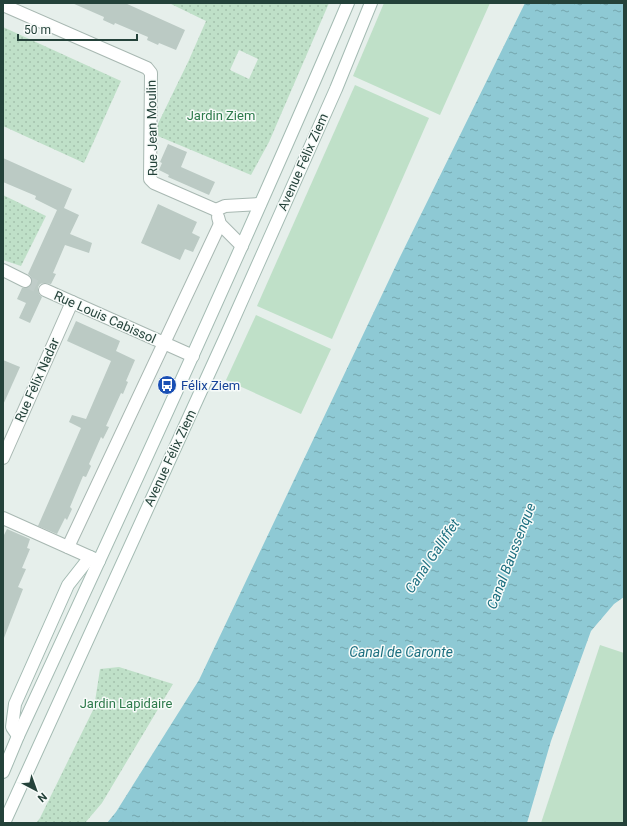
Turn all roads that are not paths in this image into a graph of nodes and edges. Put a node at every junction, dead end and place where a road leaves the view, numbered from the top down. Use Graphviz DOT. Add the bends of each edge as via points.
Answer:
graph roads {
  1 [pos="348,3"];
  2 [pos="371,3"];
  3 [pos="3,5"];
  4 [pos="260,204"];
  5 [pos="216,210"];
  6 [pos="220,224"];
  7 [pos="242,246"];
  8 [pos="3,270"];
  9 [pos="25,281"];
  10 [pos="45,290"];
  11 [pos="72,302"];
  12 [pos="165,343"];
  13 [pos="193,356"];
  14 [pos="3,458"];
  15 [pos="3,518"];
  16 [pos="68,547"];
  17 [pos="94,559"];
  18 [pos="18,736"];
  19 [pos="3,772"];
  20 [pos="4,823"];
  1 -- 4 [label="main road, Avenue Félix Ziem"];
  2 -- 20 [label="main road, Avenue Félix Ziem" via="336,89 226,336"];
  3 -- 5 [label="main road, Rue Jean Moulin" via="146,68 151,73 150,179"];
  4 -- 5 [label="main road, Avenue Félix Ziem" via="225,206"];
  4 -- 7 [label="main road, Avenue Félix Ziem"];
  5 -- 6 [label="main road"];
  6 -- 7 [label="main road"];
  6 -- 12 [label="main road"];
  7 -- 13 [label="main road, Avenue Félix Ziem"];
  8 -- 9 [label="main road"];
  10 -- 11 [label="main road, Rue Louis Cabissol"];
  11 -- 12 [label="main road, Rue Louis Cabissol"];
  11 -- 14 [label="main road, Rue Félix Nadar"];
  12 -- 13 [label="main road"];
  12 -- 16 [label="main road"];
  13 -- 17 [label="main road, Avenue Félix Ziem"];
  15 -- 16 [label="main road"];
  16 -- 17 [label="main road"];
  17 -- 18 [label="main road, Avenue Félix Ziem"];
  17 -- 18 [label="main road, Avenue Félix Ziem" via="68,585 15,704 12,727"];
  18 -- 19 [label="main road, Avenue Félix Ziem"];
}
